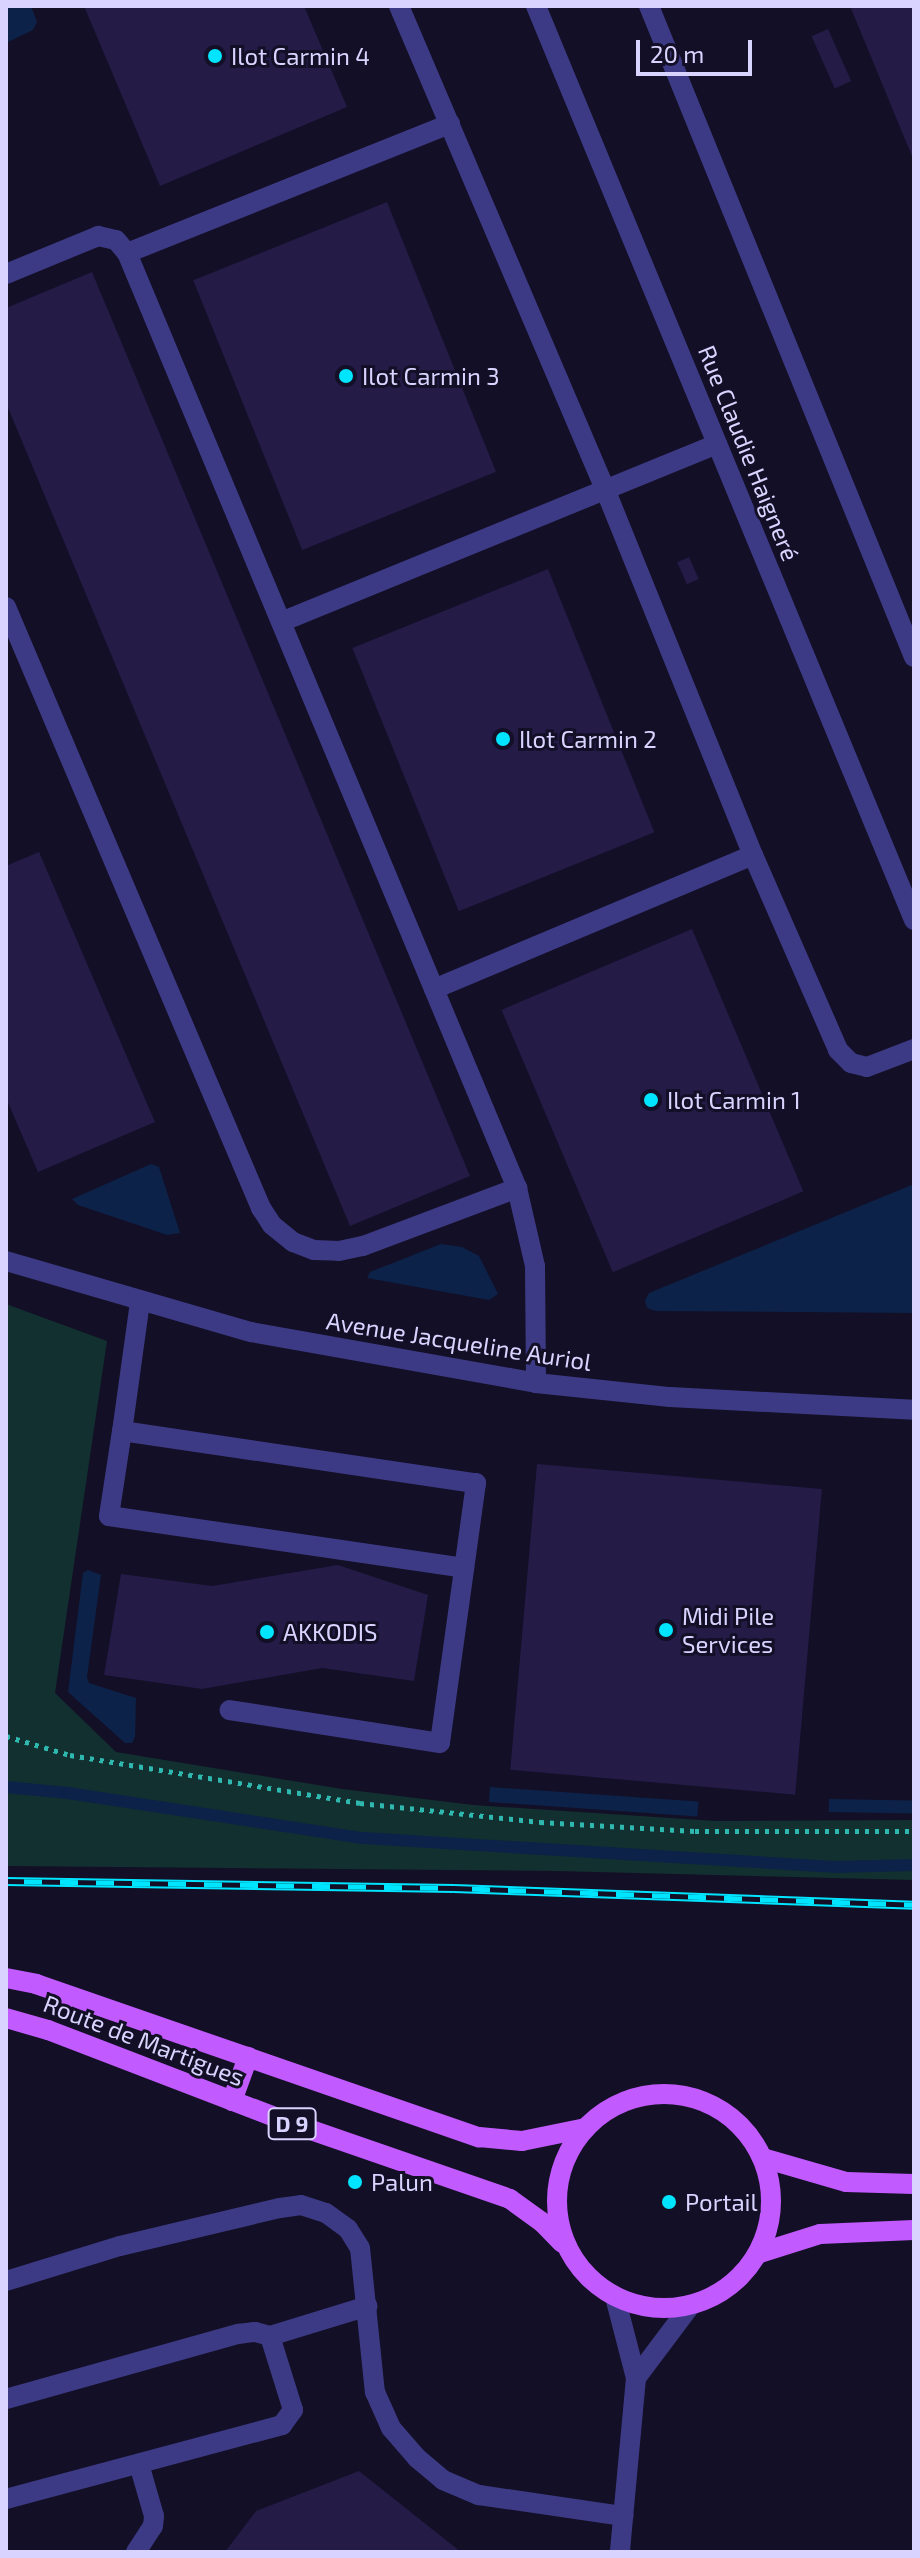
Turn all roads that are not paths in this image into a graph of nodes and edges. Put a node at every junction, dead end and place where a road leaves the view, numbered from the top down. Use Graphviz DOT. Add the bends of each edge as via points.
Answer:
graph roads {
  1 [pos="399,6"];
  2 [pos="536,6"];
  3 [pos="649,6"];
  4 [pos="450,124"];
  5 [pos="127,253"];
  6 [pos="6,274"];
  7 [pos="717,444"];
  8 [pos="605,489"];
  9 [pos="6,607"];
  10 [pos="281,622"];
  11 [pos="914,657"];
  12 [pos="753,855"];
  13 [pos="914,920"];
  14 [pos="434,989"];
  15 [pos="914,1049"];
  16 [pos="517,1188"];
  17 [pos="6,1261"];
  18 [pos="140,1302"];
  19 [pos="536,1383"];
  20 [pos="914,1410"];
  21 [pos="122,1431"];
  22 [pos="464,1568"];
  23 [pos="230,1710"];
  24 [pos="6,1978"];
  25 [pos="6,2018"];
  26 [pos="248,2057"];
  27 [pos="232,2101"];
  28 [pos="586,2128"];
  29 [pos="763,2158"];
  30 [pos="914,2184"];
  31 [pos="914,2230"];
  32 [pos="567,2248"];
  33 [pos="760,2253"];
  34 [pos="6,2281"];
  35 [pos="615,2297"];
  36 [pos="368,2306"];
  37 [pos="690,2306"];
  38 [pos="270,2336"];
  39 [pos="636,2378"];
  40 [pos="6,2399"];
  41 [pos="139,2464"];
  42 [pos="6,2499"];
  43 [pos="623,2516"];
  44 [pos="136,2552"];
  45 [pos="620,2552"];
  1 -- 4 [label="street"];
  2 -- 7 [label="street, Rue Claudie Haigneré"];
  3 -- 11 [label="street"];
  4 -- 5 [label="street"];
  4 -- 8 [label="street"];
  5 -- 6 [label="street" via="116,240 98,236"];
  5 -- 10 [label="street"];
  7 -- 8 [label="street"];
  7 -- 13 [label="street, Rue Claudie Haigneré"];
  8 -- 10 [label="street"];
  8 -- 12 [label="street"];
  9 -- 16 [label="street" via="272,1225 293,1242 339,1251"];
  10 -- 14 [label="street"];
  12 -- 14 [label="street"];
  12 -- 15 [label="street" via="838,1050 851,1063 867,1067"];
  14 -- 16 [label="street"];
  16 -- 19 [label="street" via="535,1266"];
  17 -- 18 [label="street, Avenue Jacqueline Auriol"];
  18 -- 19 [label="street, Avenue Jacqueline Auriol" via="251,1332"];
  18 -- 21 [label="street"];
  19 -- 20 [label="street, Avenue Jacqueline Auriol" via="670,1397"];
  21 -- 22 [label="street" via="476,1483"];
  21 -- 22 [label="street" via="109,1516"];
  22 -- 23 [label="street" via="440,1743"];
  24 -- 26 [label="main road, Route de Martigues / D 9"];
  25 -- 27 [label="main road, Route de Martigues / D 9"];
  26 -- 27 [label="main road"];
  26 -- 28 [label="main road, Route de Martigues / D 9" via="479,2137 522,2141"];
  27 -- 32 [label="main road, Route de Martigues / D 9" via="510,2199"];
  28 -- 29 [label="main road" via="621,2102 661,2093 696,2098 727,2113"];
  28 -- 32 [label="main road" via="562,2165 556,2192"];
  29 -- 30 [label="main road" via="846,2182"];
  29 -- 33 [label="main road" via="772,2199"];
  31 -- 33 [label="main road" via="820,2234"];
  32 -- 35 [label="main road" via="587,2277"];
  33 -- 37 [label="main road" via="737,2281"];
  34 -- 36 [label="street" via="120,2246 301,2205 326,2213 348,2229 360,2248"];
  35 -- 37 [label="main road" via="657,2309"];
  35 -- 39 [label="street"];
  36 -- 38 [label="street"];
  36 -- 43 [label="street" via="375,2392 391,2428 443,2480 479,2495"];
  37 -- 39 [label="street"];
  38 -- 40 [label="street" via="238,2334"];
  38 -- 41 [label="street" via="293,2410 289,2420"];
  39 -- 43 [label="street"];
  41 -- 42 [label="street"];
  41 -- 44 [label="street" via="154,2516 147,2539"];
  43 -- 45 [label="street"];
}
